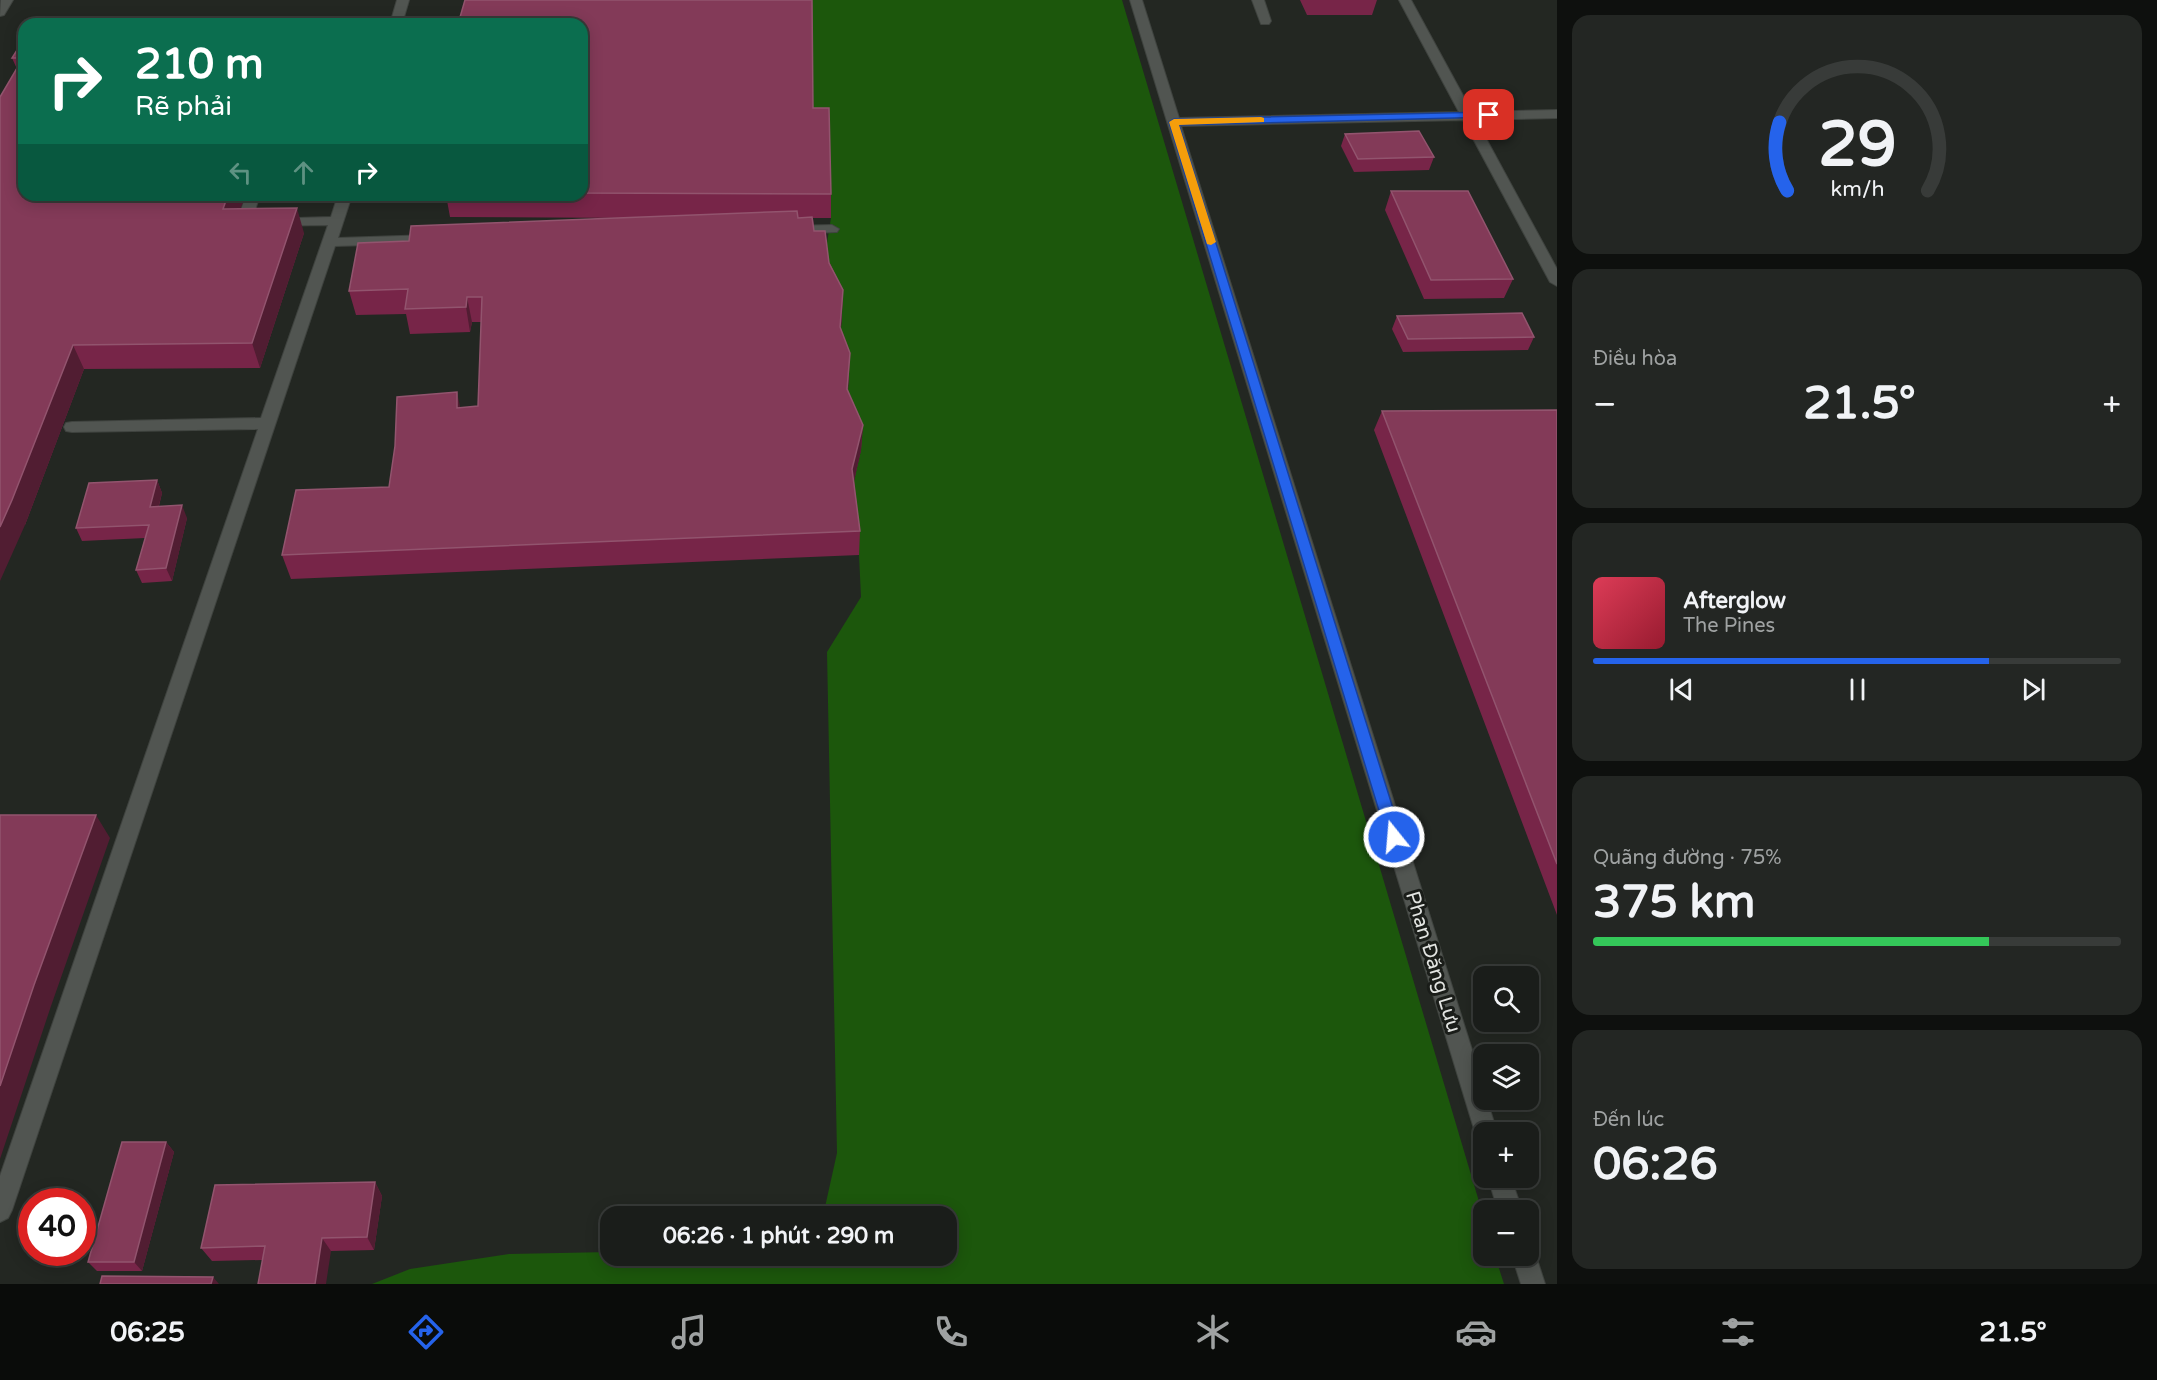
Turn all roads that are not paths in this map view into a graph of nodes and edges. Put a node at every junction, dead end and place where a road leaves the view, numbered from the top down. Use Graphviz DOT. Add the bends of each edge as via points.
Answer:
graph roads {
  1 [pos="7,0"];
  2 [pos="403,0"];
  3 [pos="1136,0"];
  4 [pos="1258,0"];
  5 [pos="1405,0"];
  6 [pos="0,12"];
  7 [pos="398,18"];
  8 [pos="1266,21"];
  9 [pos="1557,114"];
  10 [pos="1467,115"];
  11 [pos="1174,122"];
  12 [pos="251,201"];
  13 [pos="343,201"];
  14 [pos="335,221"];
  15 [pos="832,229"];
  16 [pos="772,231"];
  17 [pos="448,239"];
  18 [pos="328,242"];
  19 [pos="1556,279"];
  20 [pos="267,423"];
  21 [pos="72,427"];
  22 [pos="1483,1122"];
  23 [pos="0,1210"];
  24 [pos="1527,1266"];
  25 [pos="1533,1284"];
  1 -- 6 [label="street"];
  2 -- 7 [label="street"];
  3 -- 11 [label="street, Phan Đăng Lưu"];
  4 -- 8 [label="street"];
  5 -- 10 [label="street"];
  9 -- 10 [label="street"];
  10 -- 11 [label="street"];
  10 -- 19 [label="street"];
  11 -- 22 [label="street, Phan Đăng Lưu"];
  12 -- 14 [label="street" via="251,218 261,223"];
  13 -- 14 [label="street"];
  14 -- 18 [label="street"];
  15 -- 16 [label="street"];
  17 -- 18 [label="street"];
  18 -- 20 [label="street"];
  20 -- 21 [label="street"];
  20 -- 23 [label="street"];
  24 -- 25 [label="street"];
}
